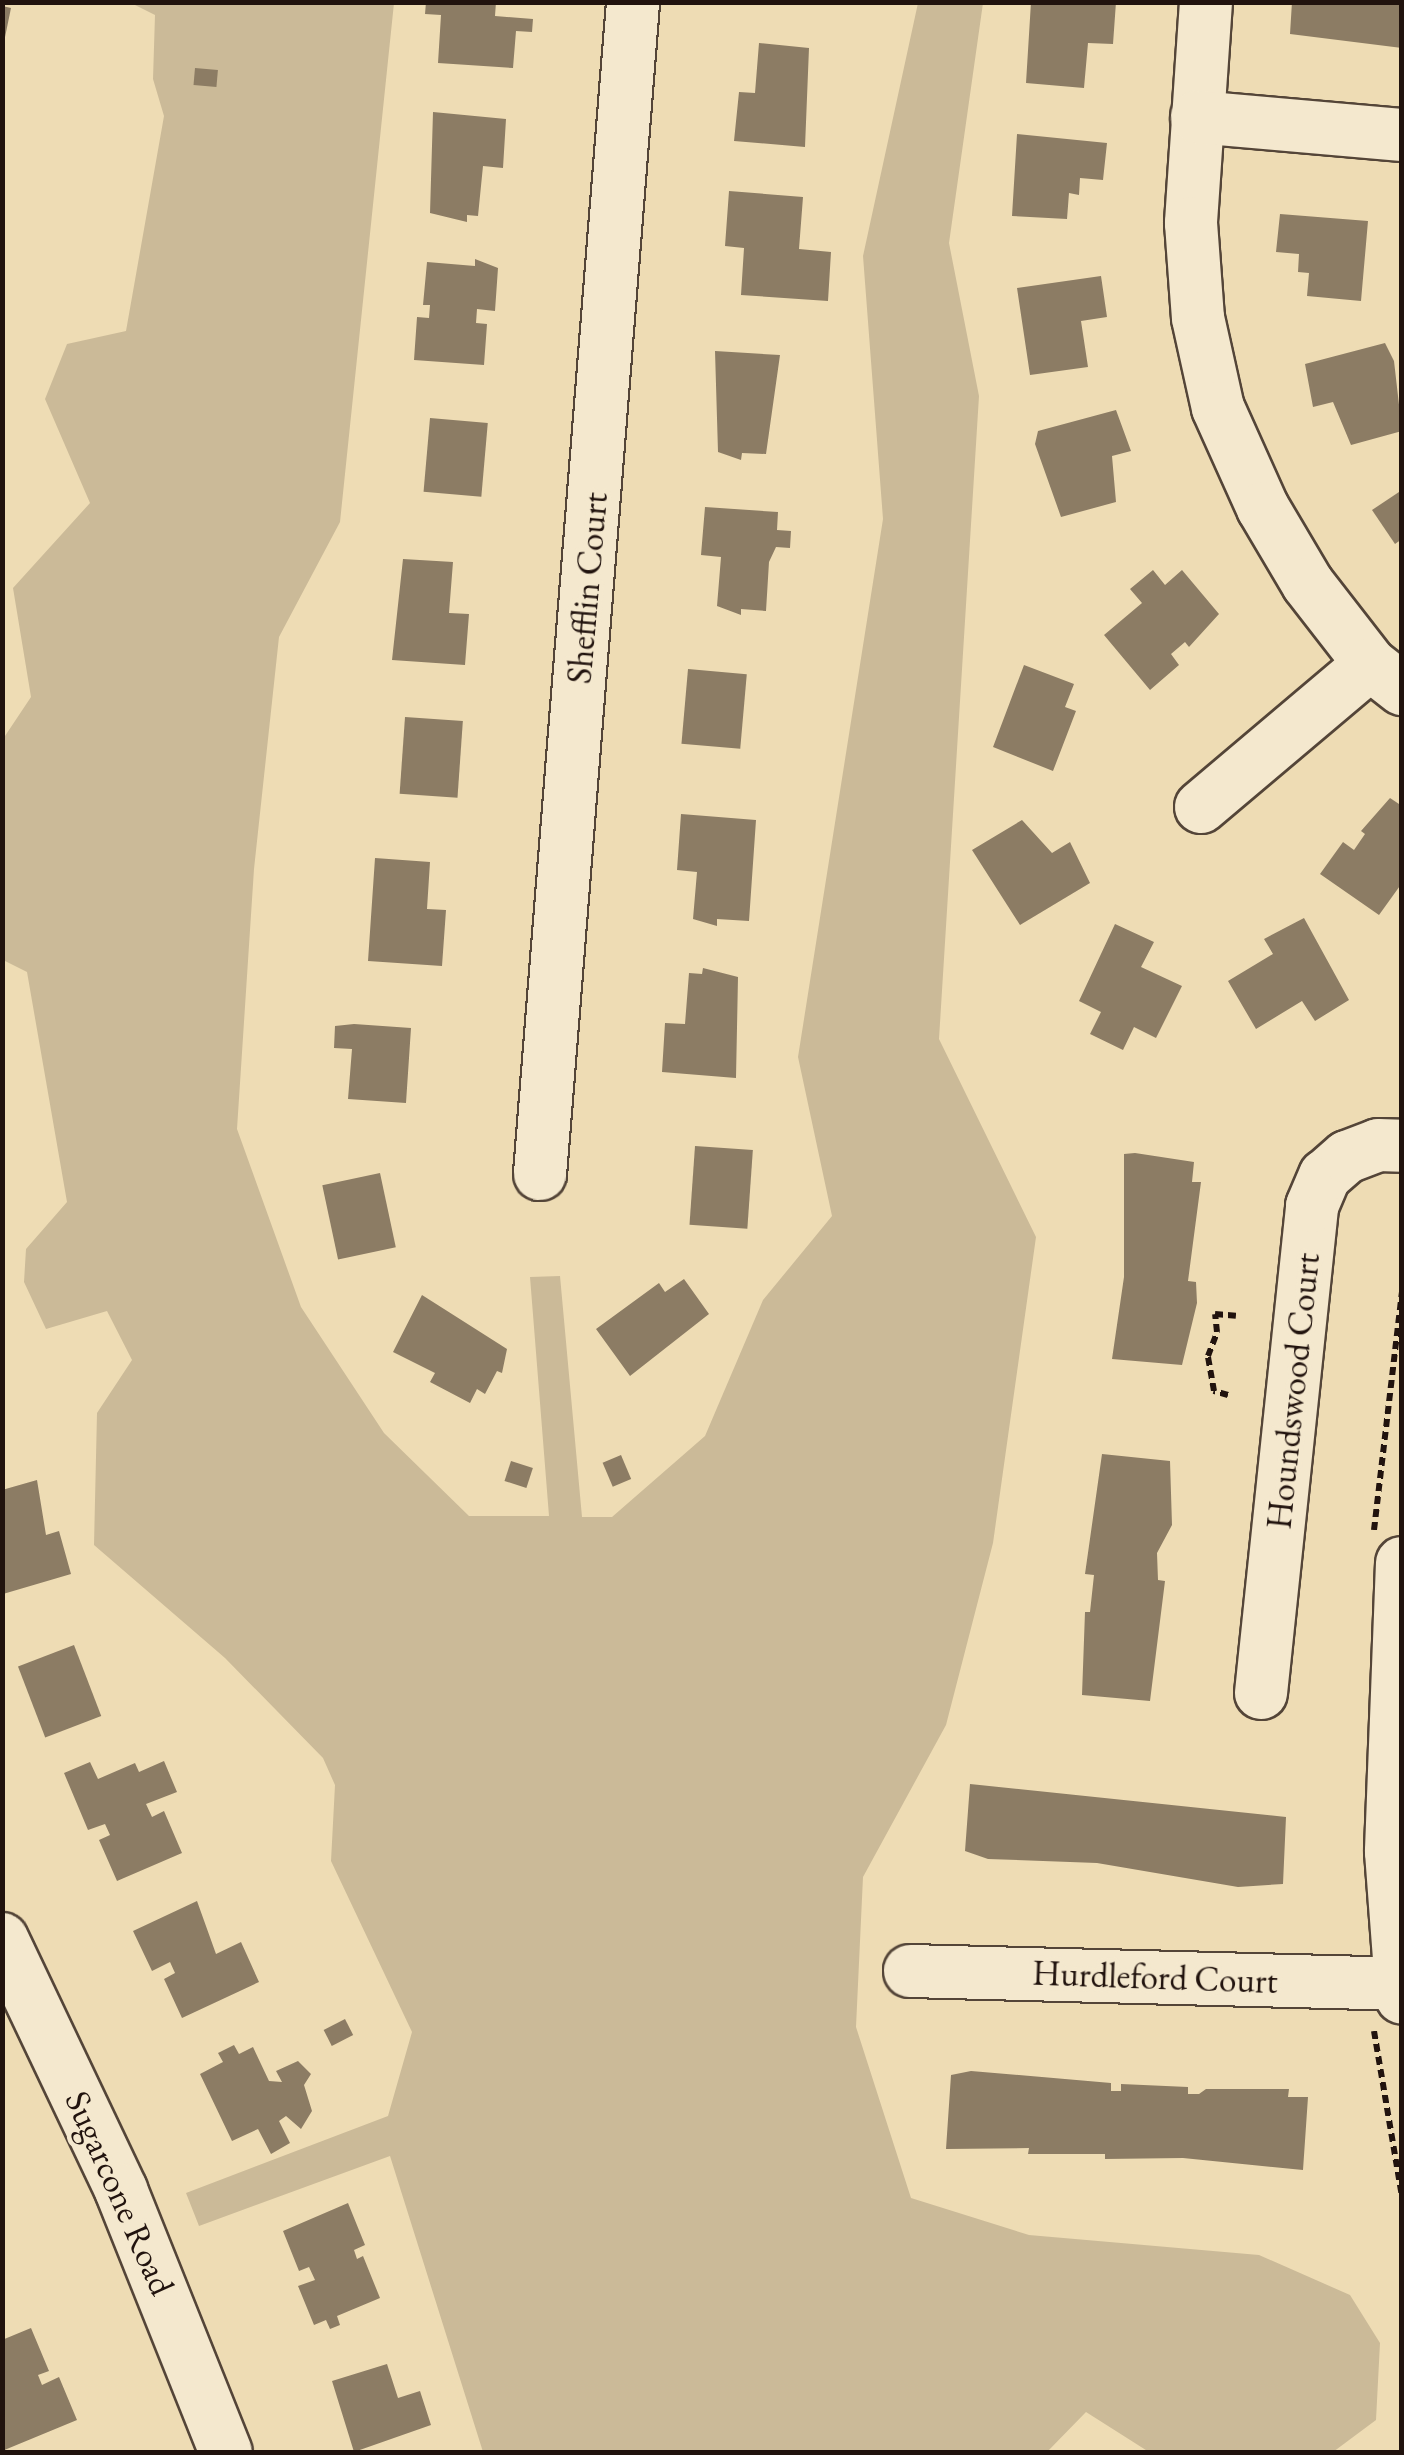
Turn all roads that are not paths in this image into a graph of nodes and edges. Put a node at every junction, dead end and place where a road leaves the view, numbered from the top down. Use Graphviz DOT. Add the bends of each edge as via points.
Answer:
graph roads {
  1 [pos="633,2"];
  2 [pos="1206,2"];
  3 [pos="1197,117"];
  4 [pos="1402,136"];
  5 [pos="1386,677"];
  6 [pos="1201,807"];
  7 [pos="1402,1146"];
  8 [pos="540,1174"];
  9 [pos="1402,1564"];
  10 [pos="1262,1693"];
  11 [pos="2,1939"];
  12 [pos="910,1970"];
  13 [pos="1401,1991"];
  14 [pos="226,2452"];
  1 -- 8 [label="street, Shefflin Court"];
  2 -- 3 [label="street"];
  3 -- 4 [label="street"];
  3 -- 5 [label="street" via="1191,223 1198,318 1218,408 1281,539"];
  5 -- 6 [label="street"];
  7 -- 10 [label="street, Houndswood Court" via="1347,1157 1325,1176 1312,1206"];
  9 -- 13 [label="street" via="1390,1852"];
  11 -- 14 [label="street, Sugarcone Road" via="121,2190"];
  12 -- 13 [label="street, Hurdleford Court"];
}
